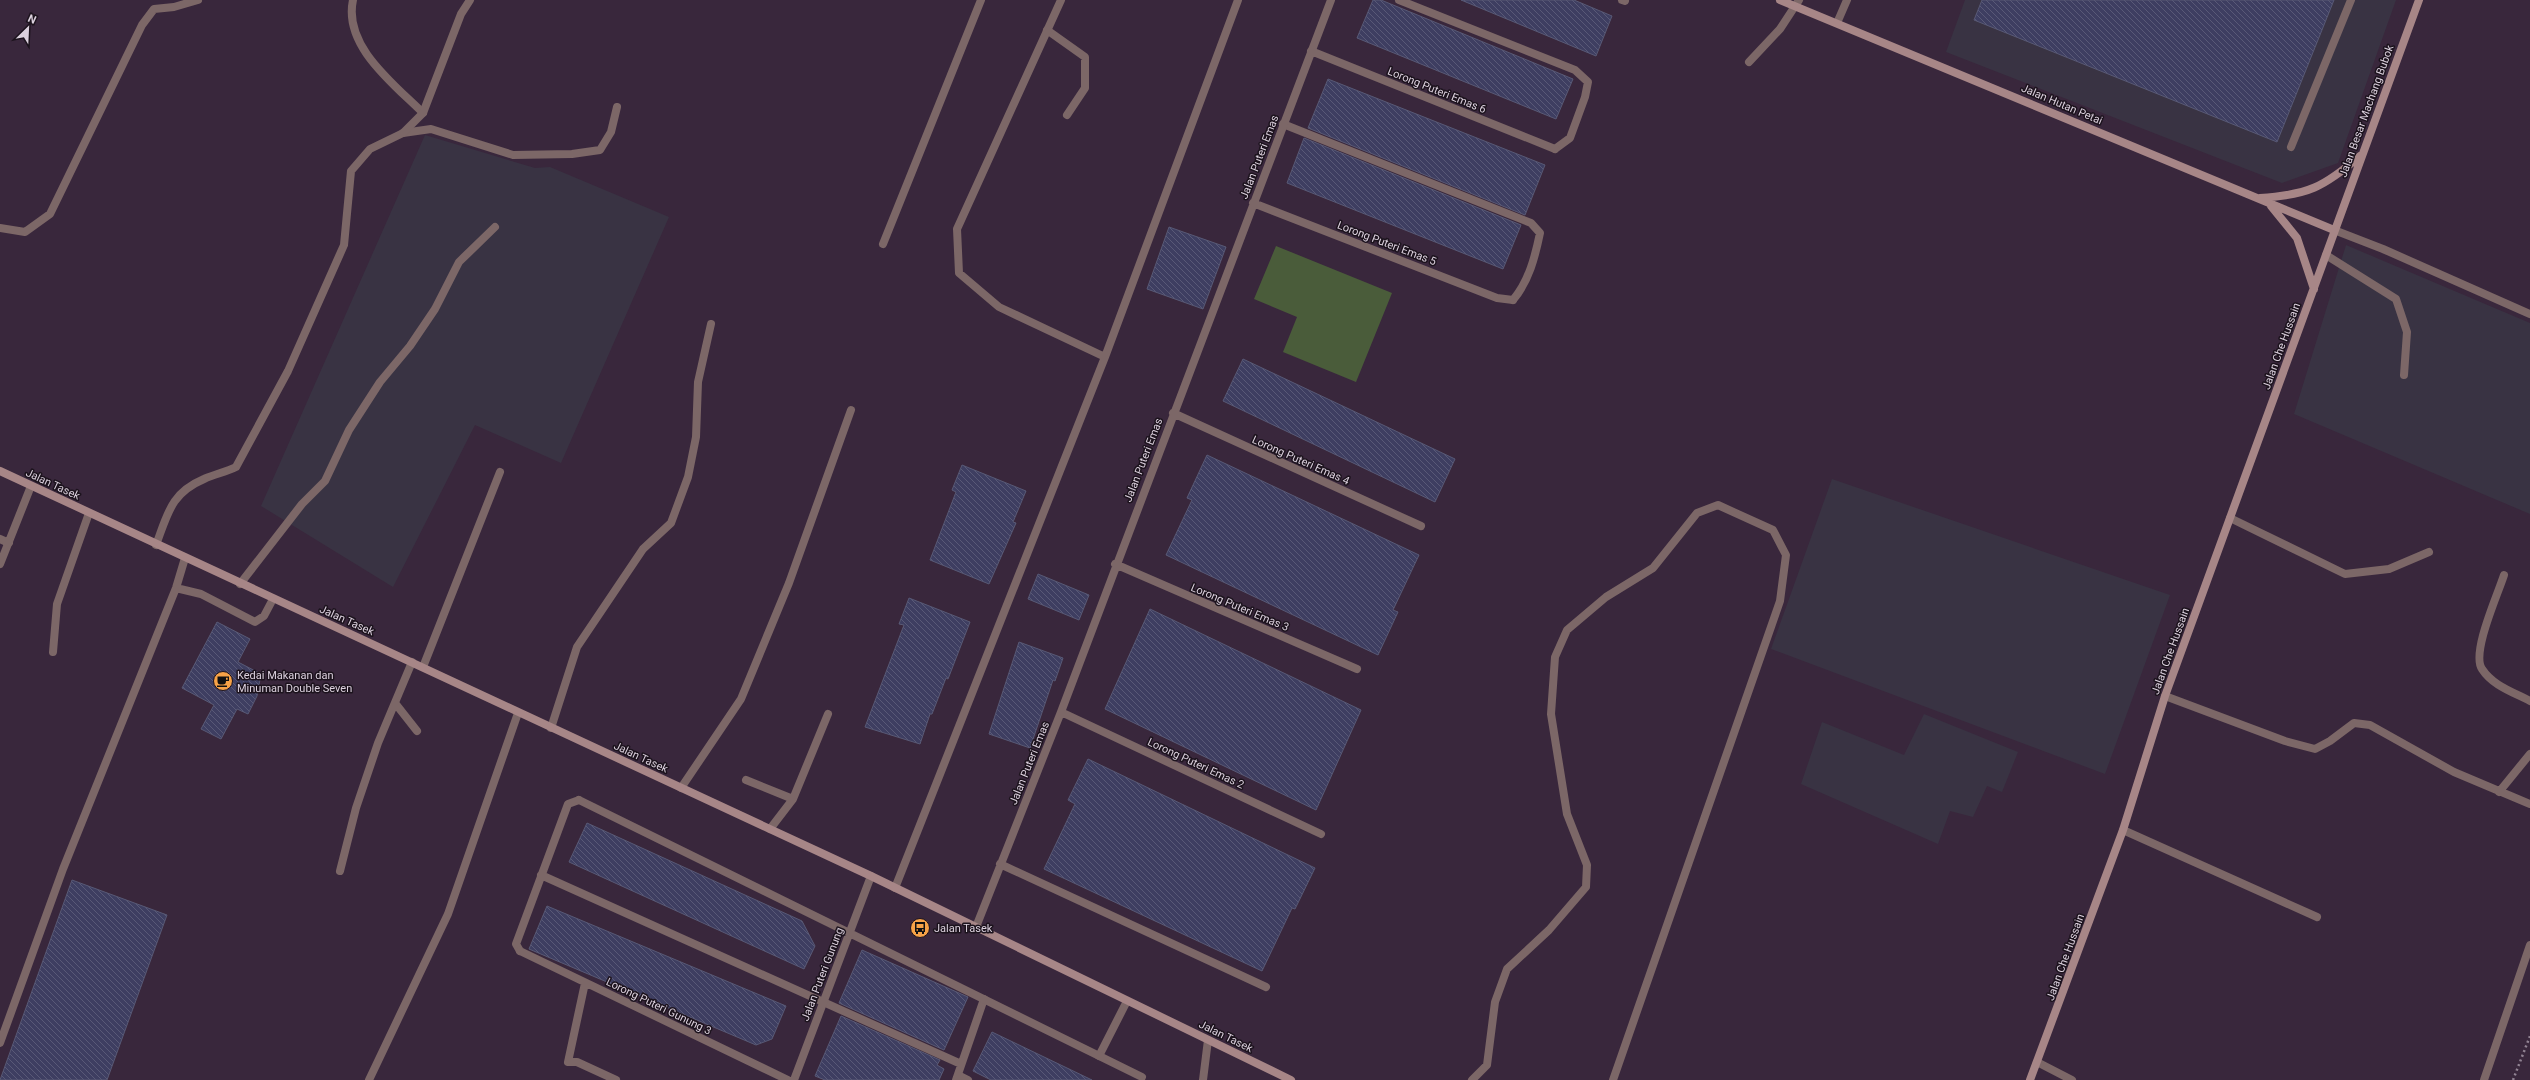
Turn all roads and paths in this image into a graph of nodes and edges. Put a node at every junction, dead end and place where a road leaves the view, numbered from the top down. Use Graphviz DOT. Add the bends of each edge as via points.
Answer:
graph roads {
  1 [pos="198,0"];
  2 [pos="353,0"];
  3 [pos="470,0"];
  4 [pos="981,0"];
  5 [pos="1061,0"];
  6 [pos="1238,0"];
  7 [pos="1331,0"];
  8 [pos="1398,0"];
  9 [pos="1780,0"];
  10 [pos="1847,0"];
  11 [pos="2351,0"];
  12 [pos="2419,0"];
  13 [pos="1798,3"];
  14 [pos="1837,22"];
  15 [pos="1047,30"];
  16 [pos="1311,51"];
  17 [pos="1748,62"];
  18 [pos="617,107"];
  19 [pos="423,113"];
  20 [pos="1067,116"];
  21 [pos="1283,124"];
  22 [pos="403,133"];
  23 [pos="2291,147"];
  24 [pos="2362,155"];
  25 [pos="2257,198"];
  26 [pos="1253,202"];
  27 [pos="2268,203"];
  28 [pos="495,227"];
  29 [pos="0,228"];
  30 [pos="2334,230"];
  31 [pos="883,244"];
  32 [pos="2326,255"];
  33 [pos="2314,289"];
  34 [pos="2530,314"];
  35 [pos="710,324"];
  36 [pos="1105,356"];
  37 [pos="2404,375"];
  38 [pos="851,410"];
  39 [pos="1173,413"];
  40 [pos="0,471"];
  41 [pos="500,472"];
  42 [pos="31,486"];
  43 [pos="89,513"];
  44 [pos="2230,518"];
  45 [pos="1421,526"];
  46 [pos="0,539"];
  47 [pos="9,543"];
  48 [pos="156,545"];
  49 [pos="2430,552"];
  50 [pos="185,558"];
  51 [pos="0,564"];
  52 [pos="1115,564"];
  53 [pos="2504,575"];
  54 [pos="240,584"];
  55 [pos="176,588"];
  56 [pos="273,599"];
  57 [pos="53,652"];
  58 [pos="412,662"];
  59 [pos="423,667"];
  60 [pos="1357,670"];
  61 [pos="2165,696"];
  62 [pos="2530,701"];
  63 [pos="395,703"];
  64 [pos="1061,712"];
  65 [pos="518,713"];
  66 [pos="828,714"];
  67 [pos="551,728"];
  68 [pos="417,731"];
  69 [pos="2530,754"];
  70 [pos="746,780"];
  71 [pos="681,788"];
  72 [pos="2499,792"];
  73 [pos="793,799"];
  74 [pos="2530,804"];
  75 [pos="770,829"];
  76 [pos="2123,830"];
  77 [pos="1321,834"];
  78 [pos="1000,864"];
  79 [pos="340,871"];
  80 [pos="541,875"];
  81 [pos="871,876"];
  82 [pos="896,888"];
  83 [pos="2317,917"];
  84 [pos="976,927"];
  85 [pos="850,933"];
  86 [pos="2530,945"];
  87 [pos="585,983"];
  88 [pos="1266,987"];
  89 [pos="984,999"];
  90 [pos="824,1001"];
  91 [pos="1127,1002"];
  92 [pos="2530,1036"];
  93 [pos="1208,1040"];
  94 [pos="0,1042"];
  95 [pos="1099,1056"];
  96 [pos="2037,1062"];
  97 [pos="961,1064"];
  98 [pos="957,1077"];
  99 [pos="1143,1078"];
  100 [pos="369,1080"];
  101 [pos="616,1080"];
  102 [pos="788,1080"];
  103 [pos="794,1080"];
  104 [pos="968,1080"];
  105 [pos="1202,1080"];
  106 [pos="1291,1080"];
  107 [pos="1472,1080"];
  108 [pos="1613,1080"];
  109 [pos="2030,1080"];
  110 [pos="2072,1080"];
  111 [pos="2484,1080"];
  112 [pos="2513,1080"];
  1 -- 29 [label="street" via="174,7 154,9 142,25 50,214 25,232"];
  2 -- 19 [label="street" via="351,9 356,37 382,73"];
  3 -- 19 [label="street" via="461,14"];
  4 -- 31 [label="street"];
  5 -- 15 [label="street"];
  6 -- 36 [label="street"];
  7 -- 16 [label="street, Jalan Puteri Emas"];
  8 -- 16 [label="street, Lorong Puteri Emas 6" via="1575,70 1588,82 1570,138 1555,150"];
  9 -- 13 [label="main road, Jalan Hutan Petai"];
  10 -- 14 [label="street"];
  11 -- 23 [label="street"];
  12 -- 24 [label="main road, Jalan Besar Machang Bubok"];
  13 -- 14 [label="main road, Jalan Hutan Petai"];
  13 -- 17 [label="street" via="1780,29"];
  14 -- 25 [label="main road, Jalan Hutan Petai"];
  15 -- 20 [label="street" via="1086,57 1085,88"];
  15 -- 36 [label="street" via="957,229 959,273 999,307"];
  16 -- 21 [label="street, Jalan Puteri Emas"];
  18 -- 22 [label="street" via="611,132 600,150 572,154 513,155 431,129"];
  19 -- 22 [label="street"];
  21 -- 26 [label="street, Jalan Puteri Emas"];
  21 -- 26 [label="street, Lorong Puteri Emas 5" via="1531,223 1540,233 1522,289 1513,300 1497,298"];
  22 -- 48 [label="street" via="370,149 351,171 344,245 288,371 236,467 181,491 169,510"];
  24 -- 25 [label="main road" via="2337,176 2315,188 2291,196"];
  24 -- 30 [label="main road, Jalan Besar Machang Bubok"];
  25 -- 27 [label="main road, Jalan Hutan Petai"];
  26 -- 39 [label="street, Jalan Puteri Emas"];
  27 -- 30 [label="main road, Jalan Hutan Petai"];
  27 -- 33 [label="main road" via="2287,222 2297,238"];
  28 -- 54 [label="street" via="459,262 427,321 380,382 349,430 325,481 302,504"];
  30 -- 32 [label="main road, Jalan Che Hussain"];
  30 -- 34 [label="street"];
  32 -- 33 [label="main road, Jalan Che Hussain"];
  32 -- 37 [label="street" via="2396,299 2407,332"];
  33 -- 44 [label="main road, Jalan Che Hussain"];
  35 -- 67 [label="street" via="698,382 694,444 688,477 671,523 643,549 578,647"];
  36 -- 82 [label="street"];
  38 -- 71 [label="street" via="789,583 741,698"];
  39 -- 45 [label="street, Lorong Puteri Emas 4"];
  39 -- 52 [label="street, Jalan Puteri Emas"];
  40 -- 42 [label="main road, Jalan Tasek"];
  41 -- 59 [label="street"];
  42 -- 43 [label="main road, Jalan Tasek"];
  42 -- 47 [label="street"];
  43 -- 48 [label="main road, Jalan Tasek"];
  43 -- 57 [label="street" via="57,604"];
  44 -- 49 [label="street" via="2345,574 2389,569"];
  44 -- 61 [label="main road, Jalan Che Hussain"];
  46 -- 47 [label="street"];
  47 -- 51 [label="street"];
  48 -- 50 [label="main road, Jalan Tasek"];
  50 -- 54 [label="main road, Jalan Tasek"];
  50 -- 55 [label="street"];
  52 -- 60 [label="street, Lorong Puteri Emas 3"];
  52 -- 64 [label="street, Jalan Puteri Emas"];
  53 -- 62 [label="street" via="2478,652 2481,668 2495,683"];
  54 -- 56 [label="main road, Jalan Tasek"];
  55 -- 56 [label="street" via="201,594 255,622 264,616"];
  55 -- 94 [label="street" via="63,869"];
  56 -- 58 [label="main road, Jalan Tasek"];
  58 -- 59 [label="main road, Jalan Tasek"];
  58 -- 63 [label="street"];
  59 -- 65 [label="main road, Jalan Tasek"];
  61 -- 72 [label="street" via="2315,749 2354,723 2370,725 2454,772"];
  61 -- 76 [label="main road, Jalan Che Hussain"];
  63 -- 68 [label="street"];
  63 -- 79 [label="street" via="378,743 356,808"];
  64 -- 77 [label="street, Lorong Puteri Emas 2"];
  64 -- 78 [label="street, Jalan Puteri Emas"];
  65 -- 67 [label="main road, Jalan Tasek"];
  65 -- 100 [label="street" via="448,914"];
  66 -- 73 [label="street"];
  67 -- 71 [label="main road, Jalan Tasek"];
  69 -- 72 [label="street"];
  70 -- 73 [label="street"];
  71 -- 75 [label="main road, Jalan Tasek"];
  72 -- 74 [label="street"];
  73 -- 75 [label="street"];
  75 -- 81 [label="main road, Jalan Tasek"];
  76 -- 83 [label="street"];
  76 -- 96 [label="main road, Jalan Che Hussain"];
  78 -- 84 [label="street, Jalan Puteri Emas"];
  78 -- 88 [label="street"];
  80 -- 85 [label="street" via="568,804 579,800"];
  80 -- 87 [label="street, Lorong Puteri Gunung 3" via="516,944 520,952"];
  80 -- 90 [label="street"];
  81 -- 82 [label="main road, Jalan Tasek"];
  81 -- 85 [label="street, Jalan Puteri Gunung"];
  82 -- 84 [label="main road, Jalan Tasek"];
  84 -- 91 [label="main road, Jalan Tasek"];
  85 -- 89 [label="street"];
  85 -- 90 [label="street, Jalan Puteri Gunung"];
  86 -- 111 [label="street"];
  87 -- 101 [label="street" via="568,1062 576,1062"];
  87 -- 102 [label="street, Lorong Puteri Gunung 3"];
  89 -- 95 [label="street"];
  89 -- 97 [label="street"];
  90 -- 97 [label="street"];
  90 -- 103 [label="street, Jalan Puteri Gunung"];
  91 -- 93 [label="main road, Jalan Tasek"];
  91 -- 95 [label="street"];
  92 -- 112 [label="path"];
  93 -- 105 [label="street"];
  93 -- 106 [label="main road, Jalan Tasek"];
  95 -- 99 [label="street"];
  96 -- 109 [label="main road, Jalan Che Hussain"];
  96 -- 110 [label="street"];
  97 -- 98 [label="street"];
  98 -- 104 [label="street"];
  107 -- 108 [label="street" via="1487,1065 1495,1002 1507,969 1549,930 1586,888 1587,865 1567,814 1551,714 1555,657 1567,630 1606,598 1653,568 1697,513 1718,505 1773,530 1786,555 1780,601"];
}
